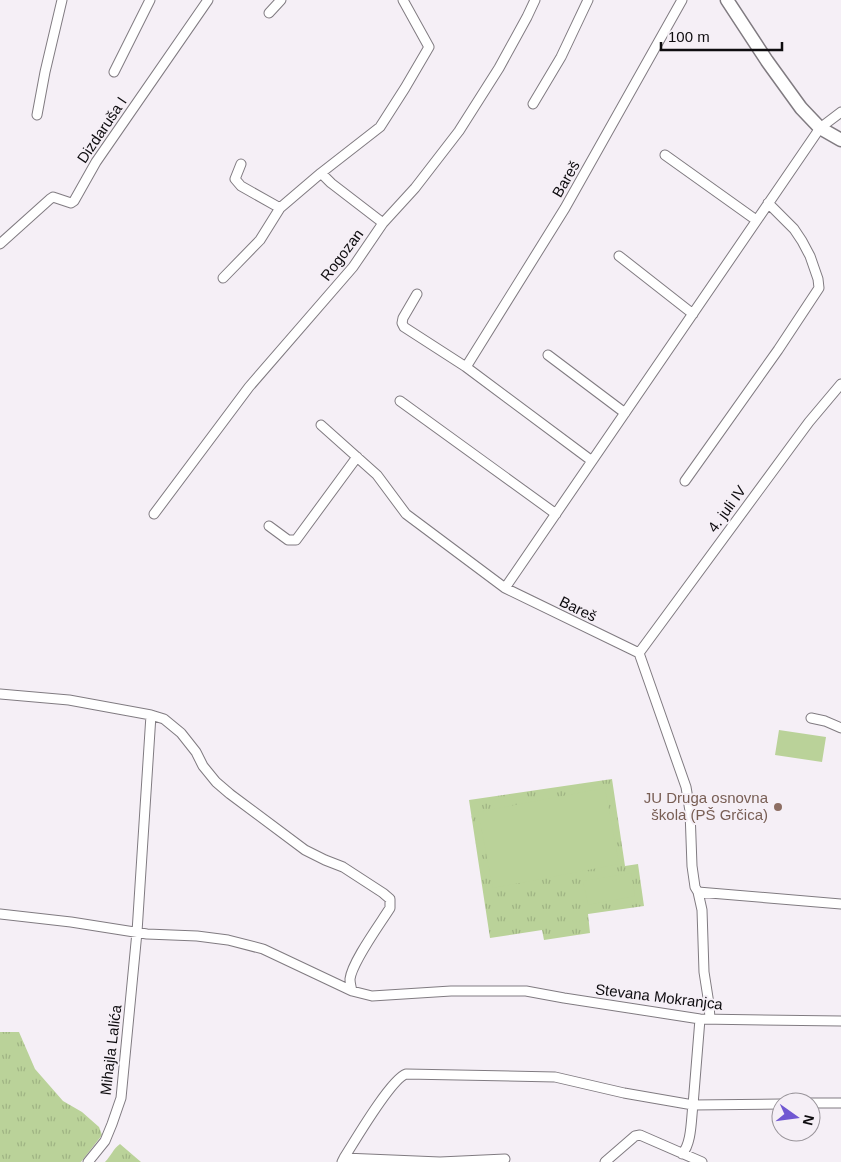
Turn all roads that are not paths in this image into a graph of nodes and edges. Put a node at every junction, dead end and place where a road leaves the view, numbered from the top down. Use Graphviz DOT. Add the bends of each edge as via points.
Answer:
graph roads {
  1 [pos="62,0"];
  2 [pos="150,0"];
  3 [pos="208,0"];
  4 [pos="281,0"];
  5 [pos="403,0"];
  6 [pos="535,0"];
  7 [pos="588,0"];
  8 [pos="682,0"];
  9 [pos="727,0"];
  10 [pos="269,14"];
  11 [pos="114,72"];
  12 [pos="534,104"];
  13 [pos="841,112"];
  14 [pos="37,115"];
  15 [pos="820,128"];
  16 [pos="841,140"];
  17 [pos="665,155"];
  18 [pos="241,164"];
  19 [pos="321,173"];
  20 [pos="768,203"];
  21 [pos="280,208"];
  22 [pos="756,220"];
  23 [pos="383,223"];
  24 [pos="0,244"];
  25 [pos="620,256"];
  26 [pos="224,278"];
  27 [pos="417,294"];
  28 [pos="693,314"];
  29 [pos="548,355"];
  30 [pos="466,367"];
  31 [pos="841,384"];
  32 [pos="400,401"];
  33 [pos="625,413"];
  34 [pos="321,425"];
  35 [pos="356,457"];
  36 [pos="592,461"];
  37 [pos="685,481"];
  38 [pos="154,514"];
  39 [pos="556,514"];
  40 [pos="269,526"];
  41 [pos="505,588"];
  42 [pos="639,653"];
  43 [pos="0,694"];
  44 [pos="151,715"];
  45 [pos="811,718"];
  46 [pos="841,728"];
  47 [pos="698,892"];
  48 [pos="841,904"];
  49 [pos="0,914"];
  50 [pos="137,932"];
  51 [pos="352,991"];
  52 [pos="705,1019"];
  53 [pos="841,1021"];
  54 [pos="821,1103"];
  55 [pos="841,1103"];
  56 [pos="771,1104"];
  57 [pos="693,1105"];
  58 [pos="682,1154"];
  59 [pos="505,1159"];
  60 [pos="343,1160"];
  61 [pos="88,1162"];
  62 [pos="440,1162"];
  63 [pos="605,1162"];
  64 [pos="702,1162"];
  1 -- 14 [label="street"];
  2 -- 11 [label="street"];
  3 -- 24 [label="street, Dizdaruša I" via="96,162 74,201 50,199"];
  4 -- 10 [label="street"];
  5 -- 19 [label="street" via="429,47 380,127"];
  6 -- 23 [label="street, Rogozan" via="500,68 459,131"];
  7 -- 12 [label="street"];
  8 -- 30 [label="street, Bareš" via="565,208"];
  9 -- 15 [label="street" via="801,108"];
  13 -- 15 [label="street"];
  15 -- 16 [label="street"];
  15 -- 20 [label="street"];
  17 -- 22 [label="street"];
  18 -- 21 [label="street" via="235,179 241,186"];
  19 -- 21 [label="street"];
  19 -- 23 [label="street"];
  20 -- 22 [label="street"];
  20 -- 37 [label="street" via="794,228 802,241 819,288"];
  21 -- 26 [label="street" via="260,240"];
  22 -- 28 [label="street"];
  23 -- 38 [label="street, Rogozan" via="353,267 249,387"];
  25 -- 28 [label="street"];
  27 -- 30 [label="street" via="403,318 404,327"];
  28 -- 33 [label="street"];
  29 -- 33 [label="street"];
  30 -- 36 [label="street"];
  31 -- 42 [label="street, 4. juli IV" via="809,422"];
  32 -- 39 [label="street"];
  33 -- 36 [label="street"];
  34 -- 35 [label="street, Bareš"];
  35 -- 40 [label="street" via="296,540 288,540"];
  35 -- 41 [label="street, Bareš" via="377,475 406,514"];
  36 -- 39 [label="street"];
  39 -- 41 [label="street"];
  41 -- 42 [label="street, Bareš"];
  42 -- 47 [label="street" via="686,788 692,866"];
  43 -- 44 [label="street" via="70,700"];
  44 -- 50 [label="street, Mihajla Lalića"];
  44 -- 51 [label="street" via="164,719 181,733 203,766 230,794 305,850 343,867 390,899 390,908 352,970"];
  45 -- 46 [label="street"];
  47 -- 48 [label="street"];
  47 -- 52 [label="street" via="702,910 704,972 710,1004"];
  49 -- 50 [label="street, Stevana Mokranjca"];
  50 -- 51 [label="street, Stevana Mokranjca" via="197,936 252,945"];
  50 -- 61 [label="street, Mihajla Lalića" via="121,1098 104,1141"];
  51 -- 52 [label="street, Stevana Mokranjca" via="372,996 526,991"];
  52 -- 53 [label="street, Stevana Mokranjca"];
  52 -- 57 [label="street"];
  54 -- 55 [label="street"];
  56 -- 57 [label="street"];
  57 -- 58 [label="street" via="689,1143"];
  57 -- 60 [label="street" via="555,1077 406,1074 391,1087"];
  58 -- 63 [label="street" via="638,1135"];
  58 -- 64 [label="street"];
  59 -- 62 [label="street"];
  60 -- 62 [label="street"];
}
